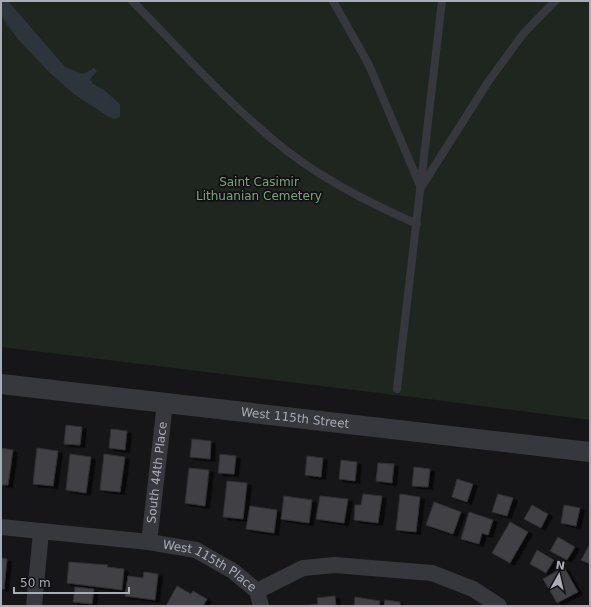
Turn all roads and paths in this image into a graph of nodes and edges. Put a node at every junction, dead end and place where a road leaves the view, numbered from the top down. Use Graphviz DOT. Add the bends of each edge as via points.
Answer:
graph roads {
  1 [pos="132,1"];
  2 [pos="333,1"];
  3 [pos="442,1"];
  4 [pos="555,1"];
  5 [pos="421,188"];
  6 [pos="417,224"];
  7 [pos="1,384"];
  8 [pos="397,389"];
  9 [pos="165,403"];
  10 [pos="590,452"];
  11 [pos="1,527"];
  12 [pos="41,532"];
  13 [pos="149,542"];
  14 [pos="259,598"];
  15 [pos="34,606"];
  16 [pos="499,606"];
  1 -- 6 [label="lane" via="271,139 326,178 369,202"];
  2 -- 5 [label="lane" via="369,65"];
  3 -- 5 [label="lane"];
  4 -- 5 [label="lane" via="523,34 488,82"];
  5 -- 6 [label="lane"];
  6 -- 8 [label="lane"];
  7 -- 9 [label="street, West 115th Street"];
  9 -- 10 [label="street, West 115th Street"];
  9 -- 13 [label="street, South 44th Place"];
  11 -- 12 [label="street, West 115th Place"];
  12 -- 13 [label="street, West 115th Place"];
  12 -- 15 [label="street"];
  13 -- 14 [label="street, West 115th Place" via="196,550 233,571"];
  14 -- 16 [label="street, West 115th Place" via="303,568 335,564 432,573 473,589"];
}
